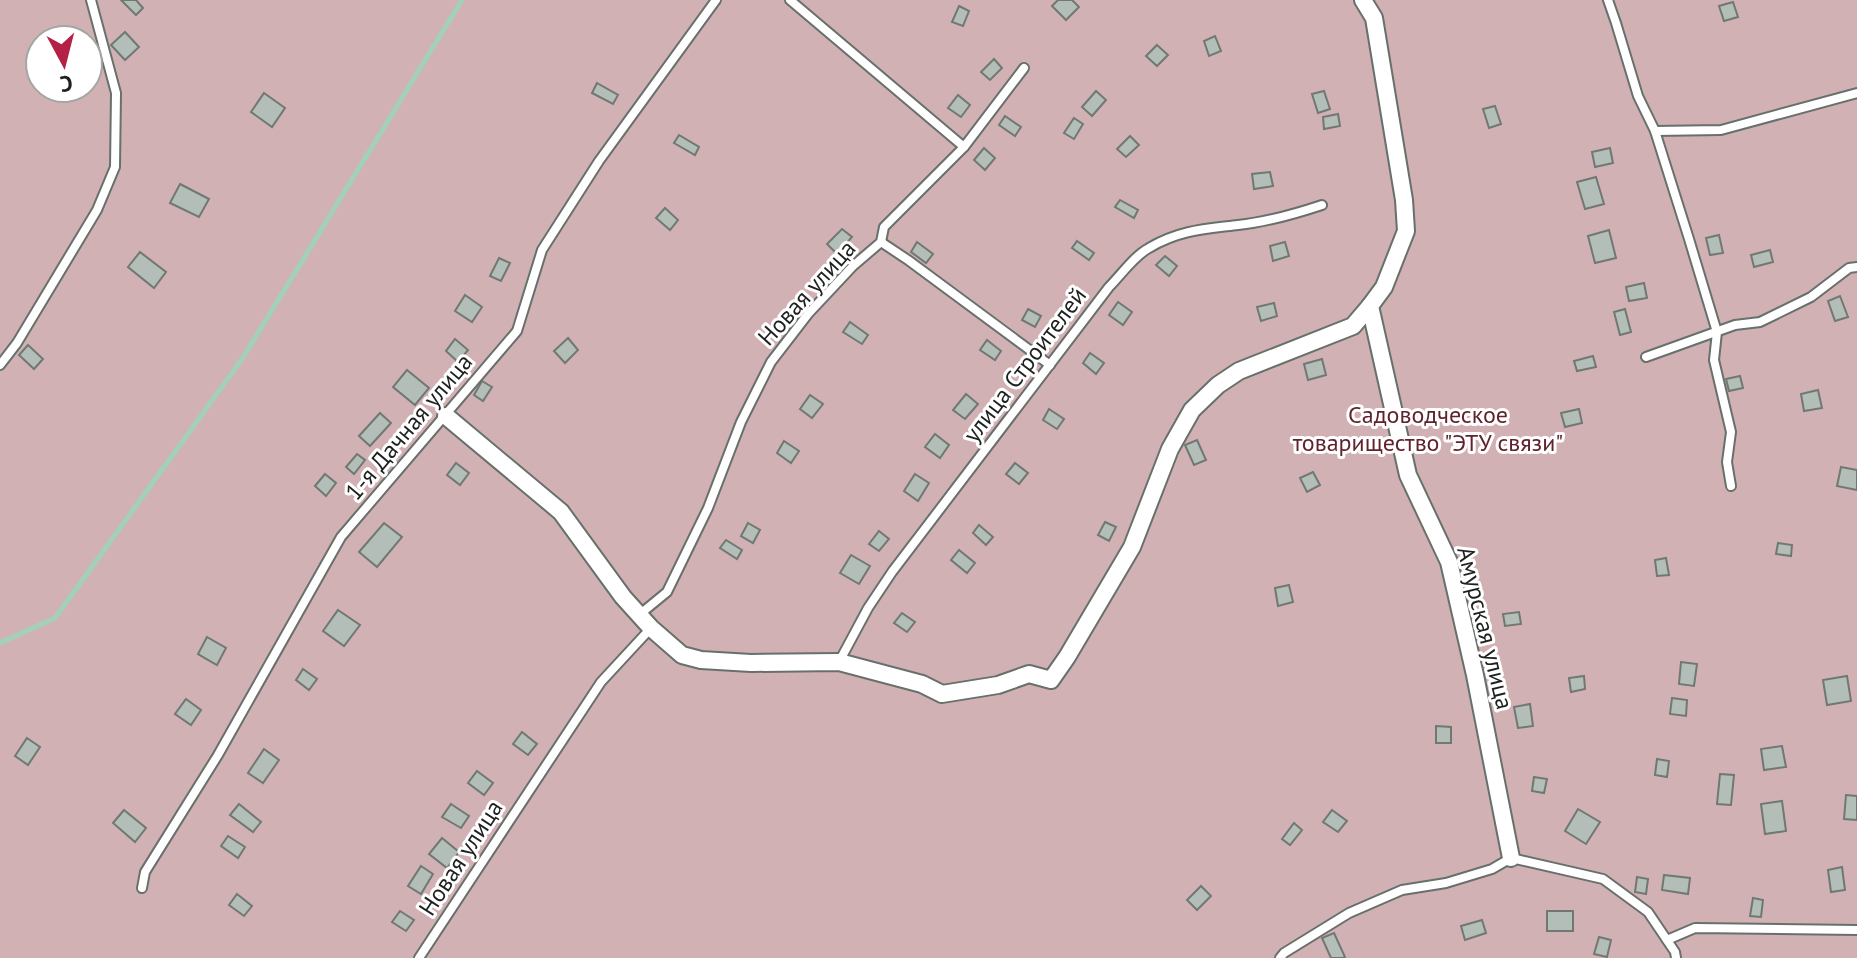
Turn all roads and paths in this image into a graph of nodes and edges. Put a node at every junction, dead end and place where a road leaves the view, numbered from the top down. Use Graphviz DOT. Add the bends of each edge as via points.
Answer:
graph roads {
  1 [pos="91,0"];
  2 [pos="716,0"];
  3 [pos="790,0"];
  4 [pos="1363,0"];
  5 [pos="1608,0"];
  6 [pos="1024,68"];
  7 [pos="1857,93"];
  8 [pos="1655,131"];
  9 [pos="964,147"];
  10 [pos="1322,205"];
  11 [pos="881,242"];
  12 [pos="1857,267"];
  13 [pos="1370,306"];
  14 [pos="1717,332"];
  15 [pos="1646,357"];
  16 [pos="0,365"];
  17 [pos="1050,365"];
  18 [pos="446,416"];
  19 [pos="1731,486"];
  20 [pos="639,615"];
  21 [pos="651,628"];
  22 [pos="839,662"];
  23 [pos="1511,858"];
  24 [pos="142,888"];
  25 [pos="1857,930"];
  26 [pos="1667,940"];
  27 [pos="419,958"];
  28 [pos="1280,958"];
  29 [pos="1676,958"];
  1 -- 16 [label="lane" via="116,93 115,167 97,210"];
  2 -- 18 [label="lane, 1-я Дачная улица" via="599,161 542,250 517,331"];
  3 -- 9 [label="lane"];
  4 -- 13 [label="street" via="1374,18 1406,231 1384,287"];
  5 -- 8 [label="lane" via="1638,96"];
  6 -- 9 [label="lane, Новая улица"];
  7 -- 8 [label="lane" via="1721,130"];
  8 -- 14 [label="lane"];
  9 -- 11 [label="lane, Новая улица" via="884,227"];
  10 -- 17 [label="lane, улица Строителей" via="1288,216 1181,232 1146,249 1109,287"];
  11 -- 17 [label="lane"];
  11 -- 20 [label="lane, Новая улица" via="808,314 771,362 667,592"];
  12 -- 14 [label="lane" via="1760,322"];
  13 -- 22 [label="street" via="1353,326 1239,371 1192,410 1170,449 1132,547 1051,680 1029,674 942,694"];
  13 -- 23 [label="street, Амурская улица" via="1408,475 1449,562"];
  14 -- 15 [label="lane"];
  14 -- 19 [label="lane" via="1714,360 1731,432"];
  17 -- 22 [label="lane, улица Строителей" via="892,572"];
  18 -- 20 [label="street" via="561,512"];
  18 -- 24 [label="lane, 1-я Дачная улица" via="341,537 145,872"];
  20 -- 21 [label="street"];
  21 -- 22 [label="street" via="682,655 701,660"];
  21 -- 27 [label="lane, Новая улица" via="601,682"];
  23 -- 26 [label="lane" via="1603,879 1648,912"];
  23 -- 28 [label="lane" via="1446,883 1402,890 1349,913"];
  25 -- 26 [label="lane" via="1695,928"];
  26 -- 29 [label="lane"];
}
